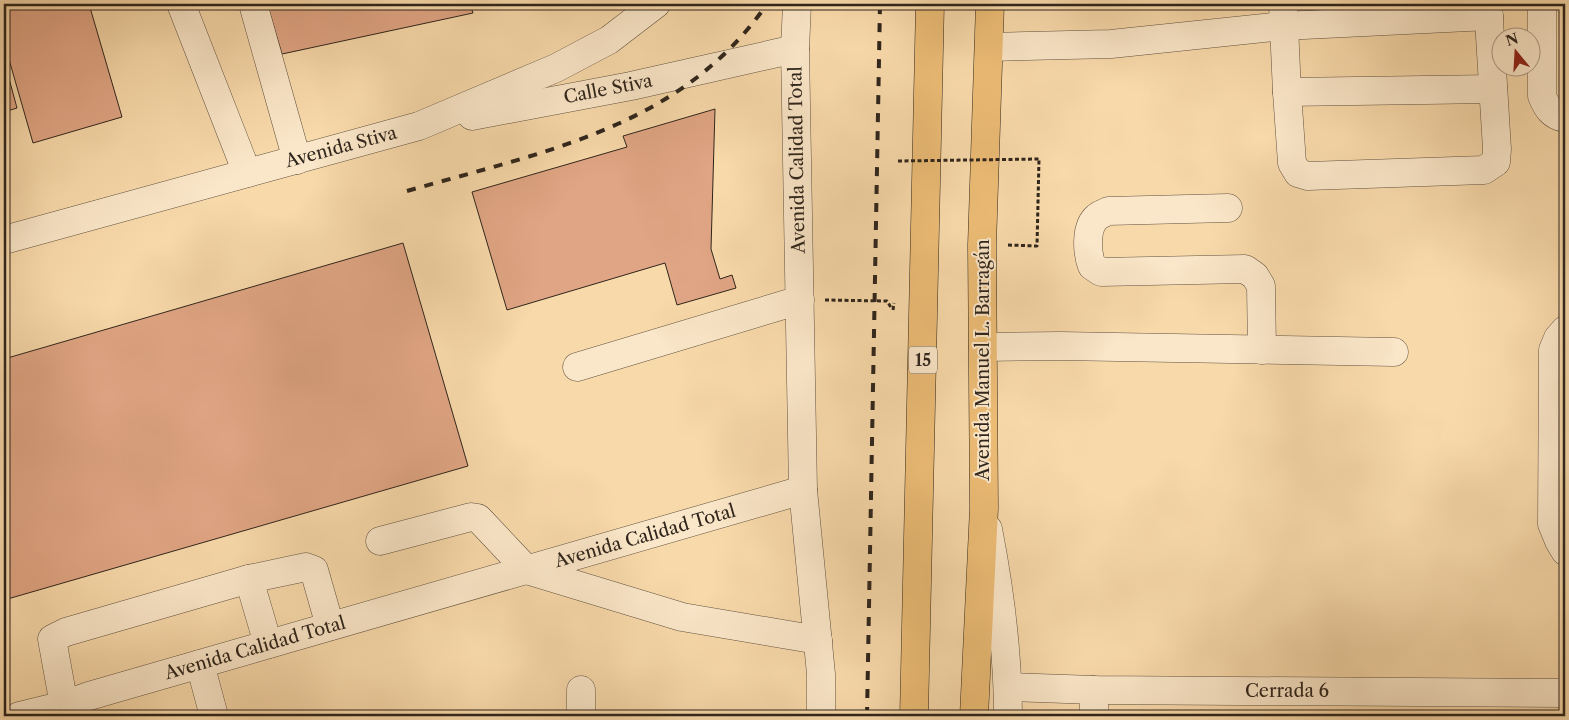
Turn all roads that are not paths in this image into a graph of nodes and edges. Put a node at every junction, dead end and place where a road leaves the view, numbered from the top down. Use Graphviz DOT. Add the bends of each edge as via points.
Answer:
graph roads {
  1 [pos="181,4"];
  2 [pos="253,4"];
  3 [pos="656,4"];
  4 [pos="797,4"];
  5 [pos="930,4"];
  6 [pos="990,4"];
  7 [pos="1542,4"];
  8 [pos="1489,10"];
  9 [pos="1283,15"];
  10 [pos="989,47"];
  11 [pos="796,49"];
  12 [pos="1493,89"];
  13 [pos="1287,92"];
  14 [pos="1565,118"];
  15 [pos="419,126"];
  16 [pos="297,160"];
  17 [pos="247,173"];
  18 [pos="1228,208"];
  19 [pos="4,240"];
  20 [pos="800,300"];
  21 [pos="1559,340"];
  22 [pos="983,347"];
  23 [pos="1262,350"];
  24 [pos="1394,352"];
  25 [pos="577,367"];
  26 [pos="803,490"];
  27 [pos="984,508"];
  28 [pos="380,541"];
  29 [pos="1565,551"];
  30 [pos="527,570"];
  31 [pos="249,579"];
  32 [pos="330,626"];
  33 [pos="818,640"];
  34 [pos="268,644"];
  35 [pos="200,664"];
  36 [pos="1008,687"];
  37 [pos="1565,693"];
  38 [pos="1094,703"];
  39 [pos="64,705"];
  40 [pos="91,706"];
  41 [pos="19,716"];
  42 [pos="214,716"];
  43 [pos="821,716"];
  44 [pos="914,716"];
  45 [pos="974,716"];
  46 [pos="1008,716"];
  1 -- 17 [label="street"];
  2 -- 16 [label="street"];
  3 -- 15 [label="street, Avenida Stiva" via="609,40 556,68"];
  4 -- 11 [label="street, Avenida Calidad Total"];
  5 -- 44 [label="highway, 15"];
  6 -- 10 [label="highway, Avenida Manuel L. Barragán"];
  7 -- 14 [label="street" via="1542,96 1555,116"];
  8 -- 9 [label="street"];
  8 -- 12 [label="street"];
  9 -- 10 [label="street" via="1111,44"];
  9 -- 13 [label="street"];
  10 -- 22 [label="highway, Avenida Manuel L. Barragán" via="982,245"];
  11 -- 15 [label="street, Calle Stiva" via="631,86"];
  11 -- 20 [label="street, Avenida Calidad Total"];
  12 -- 13 [label="street"];
  12 -- 13 [label="street" via="1496,162 1484,170 1308,176 1298,173 1292,163"];
  15 -- 16 [label="street, Avenida Stiva"];
  16 -- 17 [label="street, Avenida Stiva"];
  17 -- 19 [label="street, Avenida Stiva"];
  18 -- 23 [label="street" via="1108,211 1097,217 1090,228 1088,256 1092,266 1101,272 1245,269 1261,286"];
  20 -- 25 [label="street"];
  20 -- 26 [label="street, Avenida Calidad Total"];
  21 -- 29 [label="street" via="1552,524"];
  22 -- 23 [label="street"];
  22 -- 27 [label="highway, Avenida Manuel L. Barragán"];
  23 -- 24 [label="street"];
  26 -- 30 [label="street, Avenida Calidad Total"];
  26 -- 33 [label="street"];
  27 -- 36 [label="street" via="1003,613"];
  27 -- 45 [label="highway, Avenida Manuel L. Barragán"];
  28 -- 30 [label="street" via="471,517 478,518"];
  30 -- 32 [label="street, Avenida Calidad Total"];
  30 -- 33 [label="street" via="682,617"];
  31 -- 32 [label="street" via="306,567 314,570"];
  31 -- 34 [label="street"];
  31 -- 39 [label="street" via="66,632 52,639"];
  32 -- 34 [label="street, Avenida Calidad Total"];
  33 -- 43 [label="street"];
  34 -- 35 [label="street, Avenida Calidad Total"];
  35 -- 40 [label="street, Avenida Calidad Total"];
  35 -- 42 [label="street"];
  36 -- 38 [label="street, Cerrada 6"];
  36 -- 46 [label="street"];
  37 -- 38 [label="street, Cerrada 6"];
  39 -- 40 [label="street, Avenida Calidad Total"];
  39 -- 41 [label="street, Avenida Calidad Total"];
}
